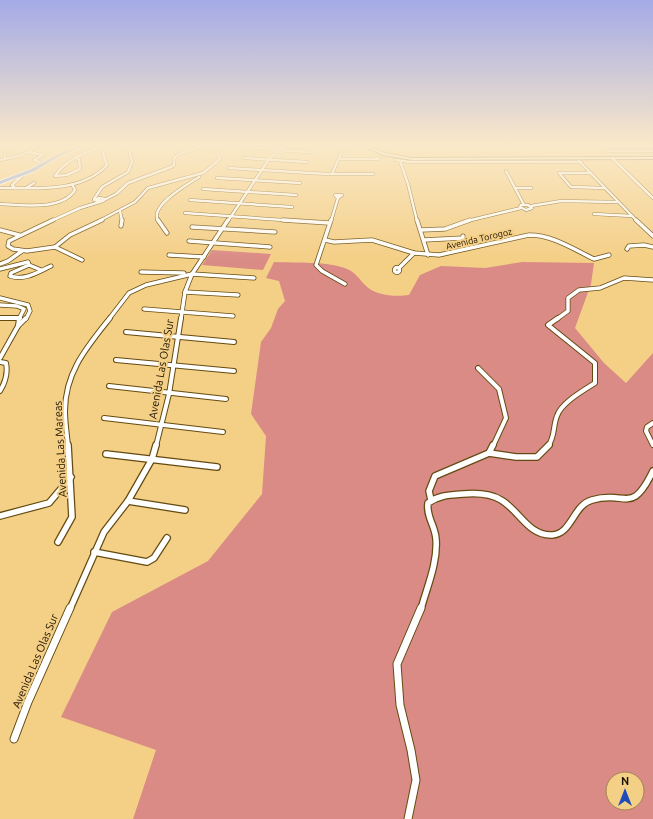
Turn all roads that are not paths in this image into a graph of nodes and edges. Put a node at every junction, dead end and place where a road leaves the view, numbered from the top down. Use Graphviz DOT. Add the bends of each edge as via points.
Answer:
graph roads {
  1 [pos="15,182"];
  2 [pos="79,182"];
  3 [pos="111,182"];
  4 [pos="130,182"];
  5 [pos="171,182"];
  6 [pos="183,182"];
  7 [pos="189,182"];
  8 [pos="253,182"];
  9 [pos="282,182"];
  10 [pos="407,182"];
  11 [pos="512,182"];
  12 [pos="567,182"];
  13 [pos="599,182"];
  14 [pos="637,182"];
  15 [pos="34,183"];
  16 [pos="300,183"];
  17 [pos="186,184"];
  18 [pos="70,185"];
  19 [pos="0,188"];
  20 [pos="15,188"];
  21 [pos="26,188"];
  22 [pos="515,188"];
  23 [pos="531,188"];
  24 [pos="604,188"];
  25 [pos="203,189"];
  26 [pos="246,192"];
  27 [pos="96,195"];
  28 [pos="296,195"];
  29 [pos="338,198"];
  30 [pos="653,198"];
  31 [pos="102,199"];
  32 [pos="94,200"];
  33 [pos="190,200"];
  34 [pos="618,202"];
  35 [pos="239,203"];
  36 [pos="0,204"];
  37 [pos="87,205"];
  38 [pos="524,205"];
  39 [pos="531,206"];
  40 [pos="292,207"];
  41 [pos="521,208"];
  42 [pos="120,211"];
  43 [pos="185,213"];
  44 [pos="594,214"];
  45 [pos="112,215"];
  46 [pos="122,215"];
  47 [pos="632,216"];
  48 [pos="230,217"];
  49 [pos="330,223"];
  50 [pos="121,226"];
  51 [pos="192,227"];
  52 [pos="222,229"];
  53 [pos="0,230"];
  54 [pos="421,230"];
  55 [pos="275,232"];
  56 [pos="167,234"];
  57 [pos="19,235"];
  58 [pos="463,236"];
  59 [pos="653,236"];
  60 [pos="325,240"];
  61 [pos="424,240"];
  62 [pos="189,241"];
  63 [pos="213,243"];
  64 [pos="55,247"];
  65 [pos="270,247"];
  66 [pos="653,247"];
  67 [pos="627,249"];
  68 [pos="13,250"];
  69 [pos="22,251"];
  70 [pos="414,253"];
  71 [pos="169,255"];
  72 [pos="428,255"];
  73 [pos="609,255"];
  74 [pos="204,257"];
  75 [pos="82,260"];
  76 [pos="2,263"];
  77 [pos="29,265"];
  78 [pos="51,266"];
  79 [pos="399,268"];
  80 [pos="0,269"];
  81 [pos="41,270"];
  82 [pos="140,272"];
  83 [pos="192,274"];
  84 [pos="254,278"];
  85 [pos="653,280"];
  86 [pos="345,284"];
  87 [pos="185,292"];
  88 [pos="238,295"];
  89 [pos="0,298"];
  90 [pos="0,305"];
  91 [pos="144,309"];
  92 [pos="182,311"];
  93 [pos="233,316"];
  94 [pos="18,319"];
  95 [pos="25,319"];
  96 [pos="0,320"];
  97 [pos="18,326"];
  98 [pos="126,332"];
  99 [pos="177,337"];
  100 [pos="234,342"];
  101 [pos="0,358"];
  102 [pos="116,360"];
  103 [pos="0,362"];
  104 [pos="173,365"];
  105 [pos="478,368"];
  106 [pos="234,371"];
  107 [pos="6,373"];
  108 [pos="0,374"];
  109 [pos="109,386"];
  110 [pos="0,392"];
  111 [pos="169,394"];
  112 [pos="226,399"];
  113 [pos="104,418"];
  114 [pos="653,423"];
  115 [pos="162,424"];
  116 [pos="223,432"];
  117 [pos="653,445"];
  118 [pos="489,453"];
  119 [pos="106,454"];
  120 [pos="152,459"];
  121 [pos="217,467"];
  122 [pos="653,471"];
  123 [pos="71,477"];
  124 [pos="432,500"];
  125 [pos="128,501"];
  126 [pos="185,510"];
  127 [pos="0,516"];
  128 [pos="167,538"];
  129 [pos="58,542"];
  130 [pos="94,552"];
  131 [pos="14,739"];
  132 [pos="408,819"];
  1 -- 20 [label="street" via="12,185"];
  2 -- 18 [label="street"];
  3 -- 27 [label="street"];
  4 -- 31 [label="street" via="112,196"];
  5 -- 42 [label="street" via="148,188 135,202"];
  6 -- 17 [label="street"];
  7 -- 17 [label="street"];
  8 -- 26 [label="street, Avenida Las Olas Sur"];
  9 -- 16 [label="street"];
  10 -- 54 [label="street"];
  11 -- 22 [label="street"];
  12 -- 24 [label="street" via="571,187"];
  13 -- 24 [label="street"];
  14 -- 30 [label="street"];
  15 -- 21 [label="street"];
  17 -- 56 [label="street" via="164,202 156,213"];
  18 -- 21 [label="street"];
  18 -- 36 [label="street" via="76,190 73,195 46,205"];
  19 -- 20 [label="street"];
  20 -- 21 [label="street"];
  22 -- 23 [label="street"];
  22 -- 38 [label="street"];
  24 -- 34 [label="street"];
  25 -- 26 [label="street"];
  26 -- 28 [label="street"];
  26 -- 35 [label="street, Avenida Las Olas Sur"];
  27 -- 31 [label="street"];
  27 -- 32 [label="street"];
  29 -- 49 [label="street"];
  31 -- 32 [label="street"];
  31 -- 37 [label="street"];
  32 -- 37 [label="street"];
  33 -- 35 [label="street"];
  34 -- 39 [label="street" via="561,201"];
  34 -- 47 [label="street"];
  35 -- 40 [label="street"];
  35 -- 48 [label="street, Avenida Las Olas Sur"];
  37 -- 57 [label="street"];
  38 -- 39 [label="street"];
  38 -- 41 [label="street" via="520,206"];
  39 -- 41 [label="street" via="529,210"];
  41 -- 54 [label="street" via="469,220 453,227"];
  42 -- 45 [label="street"];
  42 -- 46 [label="street"];
  43 -- 48 [label="street"];
  44 -- 47 [label="street"];
  45 -- 46 [label="street"];
  45 -- 64 [label="street" via="70,235"];
  46 -- 50 [label="street"];
  47 -- 59 [label="street"];
  48 -- 49 [label="street"];
  48 -- 52 [label="street, Avenida Las Olas Sur"];
  49 -- 60 [label="street"];
  51 -- 52 [label="street"];
  52 -- 55 [label="street"];
  52 -- 63 [label="street, Avenida Las Olas Sur"];
  53 -- 57 [label="street"];
  54 -- 61 [label="street"];
  57 -- 68 [label="street" via="8,244"];
  58 -- 61 [label="street"];
  60 -- 70 [label="street, Avenida Torogoz" via="372,240"];
  60 -- 86 [label="street" via="316,265"];
  61 -- 72 [label="street"];
  62 -- 63 [label="street"];
  63 -- 65 [label="street"];
  63 -- 74 [label="street, Avenida Las Olas Sur"];
  64 -- 69 [label="street"];
  64 -- 75 [label="street"];
  66 -- 67 [label="street" via="636,245"];
  68 -- 69 [label="street"];
  68 -- 76 [label="street" via="10,257"];
  69 -- 76 [label="street"];
  70 -- 72 [label="street, Avenida Torogoz"];
  70 -- 79 [label="street"];
  71 -- 74 [label="street"];
  72 -- 73 [label="street, Avenida Torogoz" via="446,255 534,235 554,239 594,258"];
  74 -- 83 [label="street, Avenida Las Olas Sur"];
  77 -- 80 [label="street" via="28,262 21,262"];
  77 -- 81 [label="street"];
  77 -- 81 [label="street" via="10,273 10,276 23,278"];
  78 -- 81 [label="street"];
  82 -- 83 [label="street"];
  83 -- 84 [label="street"];
  83 -- 87 [label="street, Avenida Las Olas Sur"];
  83 -- 123 [label="street, Avenida Las Mareas" via="146,285 129,293 81,355 67,390 65,410"];
  85 -- 118 [label="street" via="624,278 600,288 579,290 568,298 568,311 548,325 595,362 595,383 573,397 556,414 551,442 537,457"];
  87 -- 88 [label="street"];
  87 -- 92 [label="street, Avenida Las Olas Sur"];
  89 -- 95 [label="street" via="28,305 30,311"];
  90 -- 94 [label="street" via="22,307 24,312"];
  91 -- 92 [label="street"];
  92 -- 93 [label="street"];
  92 -- 99 [label="street, Avenida Las Olas Sur"];
  94 -- 95 [label="street"];
  94 -- 96 [label="street"];
  94 -- 97 [label="street"];
  95 -- 97 [label="street"];
  97 -- 101 [label="street"];
  98 -- 99 [label="street"];
  99 -- 100 [label="street"];
  99 -- 104 [label="street, Avenida Las Olas Sur"];
  102 -- 104 [label="street"];
  103 -- 107 [label="street" via="8,365"];
  104 -- 106 [label="street"];
  104 -- 111 [label="street, Avenida Las Olas Sur"];
  105 -- 118 [label="street" via="499,389 506,418"];
  107 -- 108 [label="street"];
  107 -- 110 [label="street"];
  109 -- 111 [label="street"];
  111 -- 112 [label="street"];
  111 -- 115 [label="street, Avenida Las Olas Sur"];
  113 -- 115 [label="street"];
  114 -- 117 [label="street" via="646,431"];
  115 -- 116 [label="street"];
  115 -- 120 [label="street, Avenida Las Olas Sur"];
  118 -- 124 [label="street" via="435,476 429,491"];
  119 -- 120 [label="street"];
  120 -- 121 [label="street"];
  120 -- 125 [label="street, Avenida Las Olas Sur"];
  122 -- 124 [label="street" via="639,496 585,502 564,530 551,536 530,528 508,505 492,496 457,494"];
  123 -- 127 [label="street" via="49,503"];
  123 -- 129 [label="street, Avenida Las Mareas" via="72,517"];
  124 -- 132 [label="street" via="428,503 427,512 436,540 434,561 420,612 396,664 400,705 416,780"];
  125 -- 126 [label="street"];
  125 -- 130 [label="street, Avenida Las Olas Sur" via="104,532"];
  128 -- 130 [label="street" via="154,558 148,562"];
  130 -- 131 [label="street, Avenida Las Olas Sur"];
}
